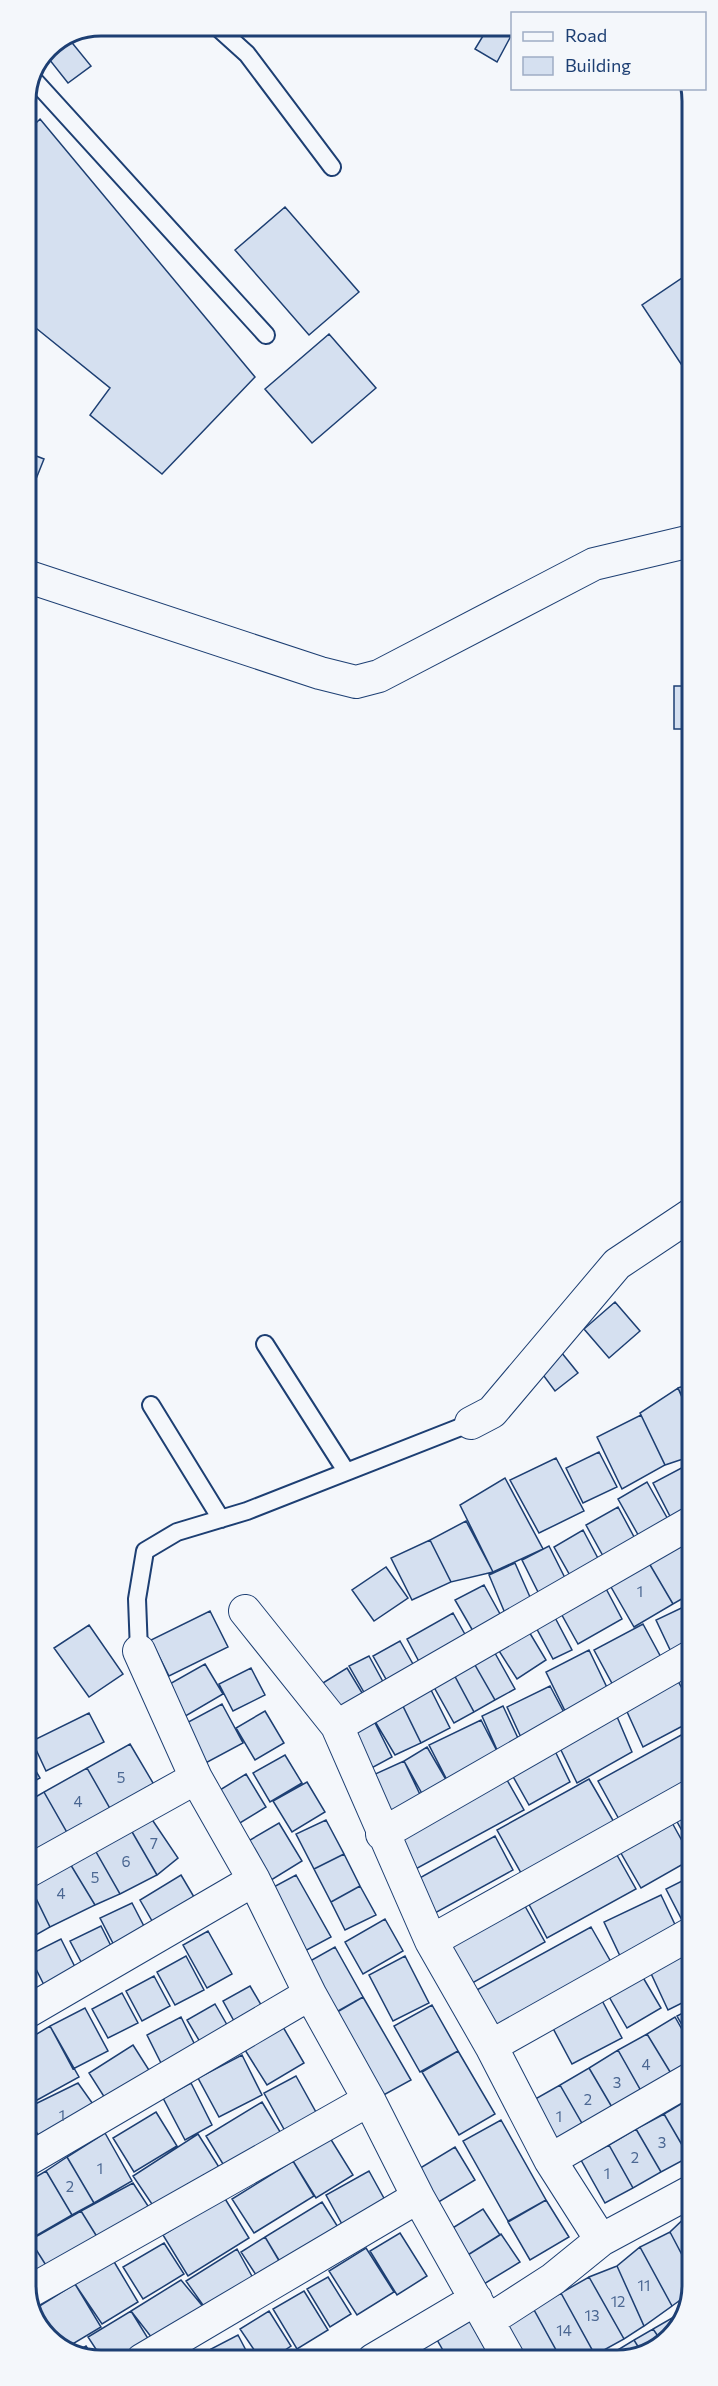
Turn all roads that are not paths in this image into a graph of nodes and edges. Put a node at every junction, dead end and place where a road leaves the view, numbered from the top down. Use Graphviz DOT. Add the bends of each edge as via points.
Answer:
graph roads {
  1 [pos="227,36"];
  2 [pos="38,85"];
  3 [pos="332,167"];
  4 [pos="266,335"];
  5 [pos="682,543"];
  6 [pos="36,579"];
  7 [pos="682,1221"];
  8 [pos="265,1344"];
  9 [pos="151,1405"];
  10 [pos="471,1424"];
  11 [pos="346,1472"];
  12 [pos="221,1519"];
  13 [pos="682,1528"];
  14 [pos="245,1611"];
  15 [pos="139,1651"];
  16 [pos="682,1662"];
  17 [pos="337,1726"];
  18 [pos="196,1778"];
  19 [pos="682,1801"];
  20 [pos="382,1834"];
  21 [pos="36,1867"];
  22 [pos="254,1880"];
  23 [pos="682,1940"];
  24 [pos="430,1941"];
  25 [pos="310,1994"];
  26 [pos="36,2007"];
  27 [pos="491,2046"];
  28 [pos="682,2084"];
  29 [pos="369,2100"];
  30 [pos="36,2155"];
  31 [pos="550,2160"];
  32 [pos="682,2196"];
  33 [pos="418,2197"];
  34 [pos="602,2240"];
  35 [pos="36,2288"];
  36 [pos="482,2310"];
  37 [pos="159,2350"];
  38 [pos="394,2350"];
  39 [pos="504,2350"];
  1 -- 3 [label="lane" via="247,54"];
  2 -- 4 [label="lane"];
  5 -- 6 [label="street" via="594,564 379,676 356,682"];
  7 -- 10 [label="street" via="616,1264 492,1412"];
  8 -- 11 [label="lane"];
  9 -- 12 [label="lane"];
  10 -- 11 [label="lane"];
  11 -- 12 [label="lane"];
  12 -- 15 [label="lane" via="177,1532 145,1551 137,1599"];
  13 -- 17 [label="street"];
  14 -- 17 [label="street"];
  15 -- 18 [label="street"];
  16 -- 20 [label="street"];
  17 -- 20 [label="street"];
  18 -- 21 [label="street"];
  18 -- 22 [label="street"];
  19 -- 24 [label="street"];
  20 -- 24 [label="street"];
  22 -- 25 [label="street"];
  22 -- 26 [label="street"];
  23 -- 27 [label="street"];
  24 -- 27 [label="street"];
  25 -- 29 [label="street"];
  25 -- 30 [label="street"];
  27 -- 31 [label="street"];
  28 -- 31 [label="street"];
  29 -- 33 [label="street"];
  29 -- 35 [label="street"];
  31 -- 34 [label="street"];
  32 -- 34 [label="street"];
  33 -- 36 [label="street"];
  33 -- 37 [label="street"];
  34 -- 36 [label="street" via="553,2279"];
  36 -- 38 [label="street"];
  36 -- 39 [label="street"];
}
